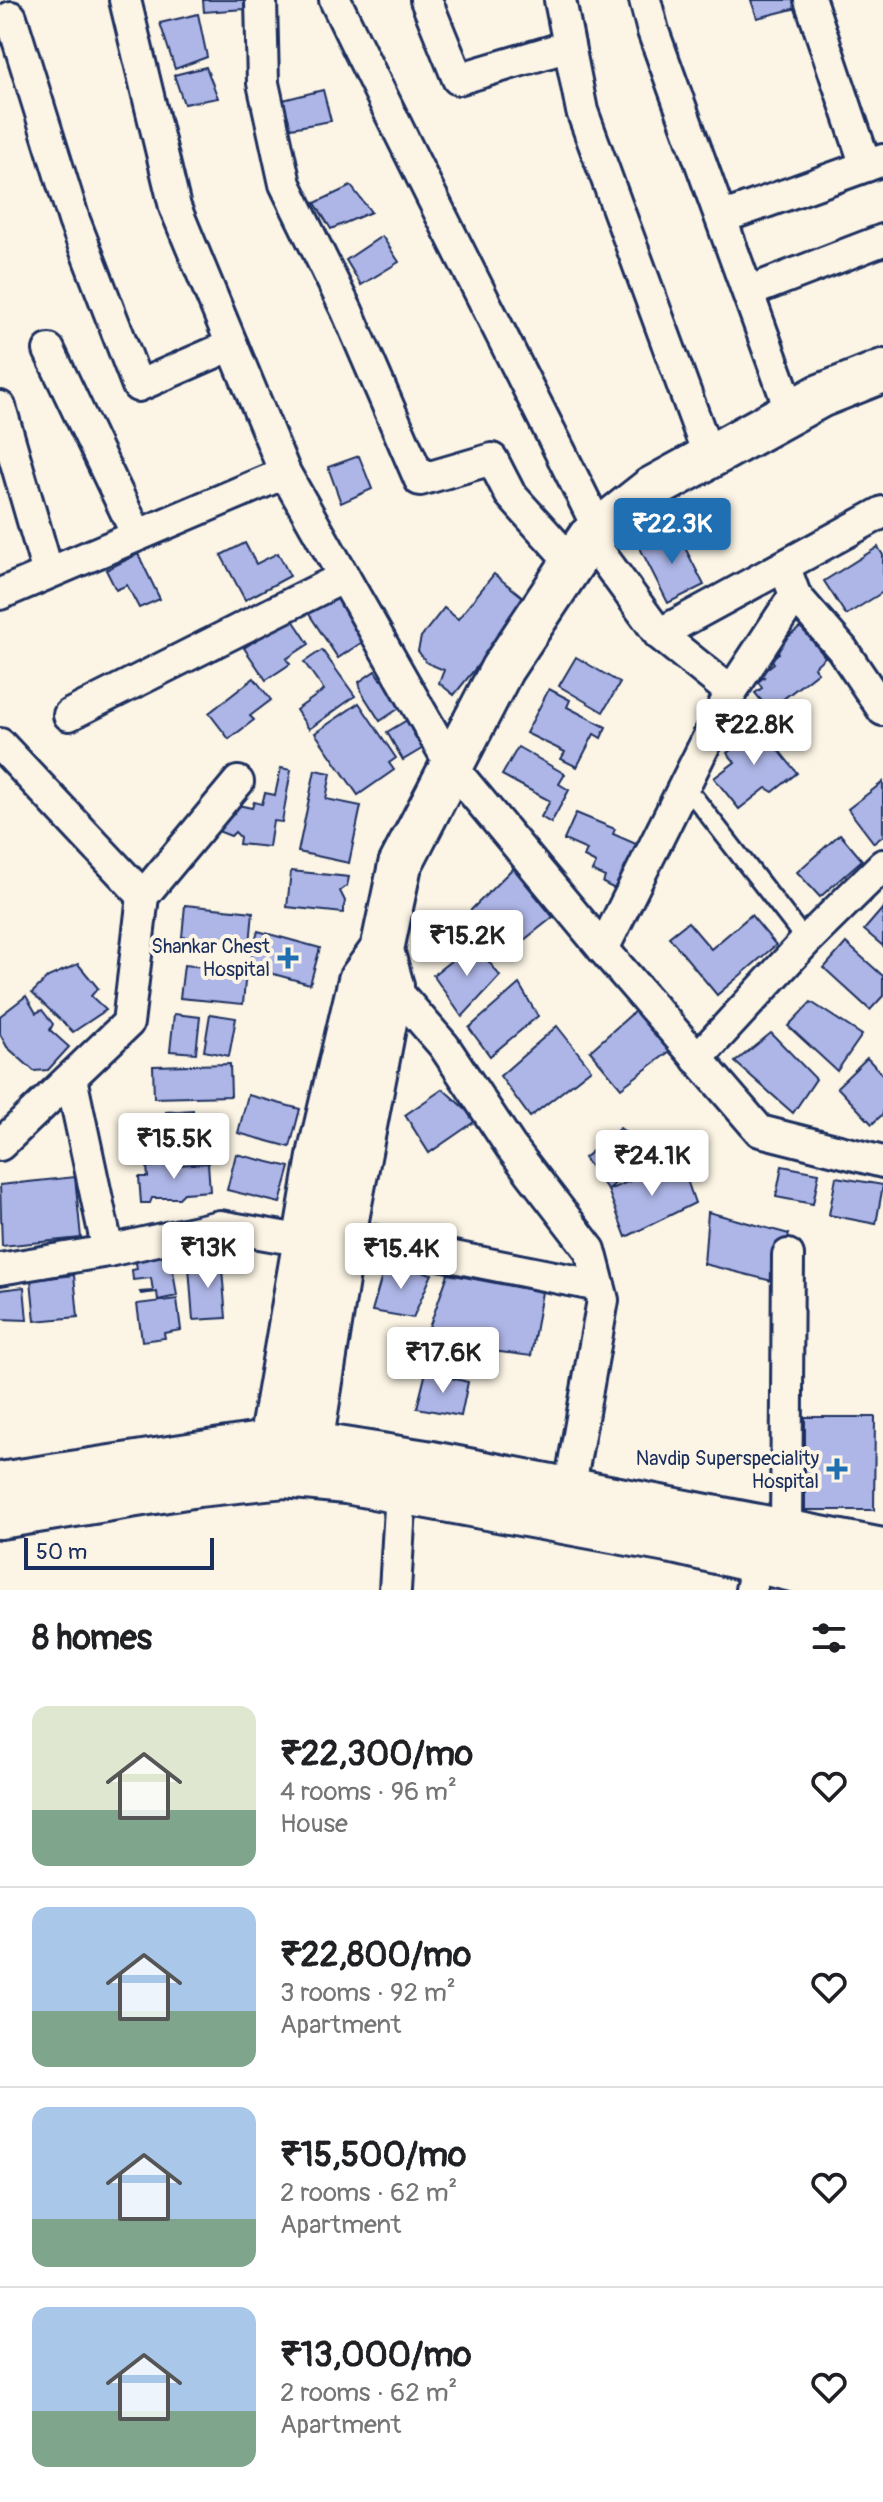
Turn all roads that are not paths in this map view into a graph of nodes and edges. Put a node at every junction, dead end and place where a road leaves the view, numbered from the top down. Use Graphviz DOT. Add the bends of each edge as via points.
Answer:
graph roads {
  1 [pos="125,0"];
  2 [pos="261,0"];
  3 [pos="335,0"];
  4 [pos="426,0"];
  5 [pos="560,0"];
  6 [pos="645,0"];
  7 [pos="810,0"];
  8 [pos="11,17"];
  9 [pos="569,46"];
  10 [pos="875,163"];
  11 [pos="721,218"];
  12 [pos="883,240"];
  13 [pos="748,292"];
  14 [pos="232,345"];
  15 [pos="49,350"];
  16 [pos="883,371"];
  17 [pos="0,407"];
  18 [pos="791,412"];
  19 [pos="709,457"];
  20 [pos="285,473"];
  21 [pos="883,512"];
  22 [pos="137,535"];
  23 [pos="587,544"];
  24 [pos="48,573"];
  25 [pos="344,577"];
  26 [pos="790,581"];
  27 [pos="0,594"];
  28 [pos="659,634"];
  29 [pos="731,692"];
  30 [pos="883,710"];
  31 [pos="69,715"];
  32 [pos="0,744"];
  33 [pos="452,767"];
  34 [pos="238,782"];
  35 [pos="695,798"];
  36 [pos="883,865"];
  37 [pos="143,896"];
  38 [pos="806,941"];
  39 [pos="603,949"];
  40 [pos="378,972"];
  41 [pos="697,1059"];
  42 [pos="71,1078"];
  43 [pos="0,1145"];
  44 [pos="880,1158"];
  45 [pos="324,1238"];
  46 [pos="108,1251"];
  47 [pos="788,1255"];
  48 [pos="0,1269"];
  49 [pos="599,1286"];
  50 [pos="311,1445"];
  51 [pos="278,1459"];
  52 [pos="0,1484"];
  53 [pos="401,1492"];
  54 [pos="567,1506"];
  55 [pos="0,1517"];
  56 [pos="786,1530"];
  57 [pos="883,1550"];
  58 [pos="754,1576"];
  59 [pos="395,1590"];
  60 [pos="877,1590"];
  1 -- 14 [label="street" via="175,207"];
  2 -- 23 [label="street" via="263,83 285,184 420,480 492,459 510,494"];
  3 -- 23 [label="street" via="519,368"];
  4 -- 9 [label="street" via="458,79"];
  5 -- 9 [label="street"];
  6 -- 11 [label="street"];
  7 -- 10 [label="street"];
  8 -- 14 [label="street" via="74,220 138,386"];
  9 -- 19 [label="street" via="582,111"];
  10 -- 11 [label="street"];
  11 -- 13 [label="street"];
  12 -- 13 [label="street"];
  13 -- 18 [label="street"];
  14 -- 20 [label="street"];
  15 -- 22 [label="street"];
  16 -- 18 [label="street"];
  17 -- 24 [label="street"];
  18 -- 19 [label="street"];
  19 -- 23 [label="street" via="651,489"];
  20 -- 22 [label="street"];
  20 -- 25 [label="street"];
  21 -- 26 [label="street"];
  22 -- 24 [label="street"];
  23 -- 28 [label="street"];
  23 -- 33 [label="street" via="502,669"];
  24 -- 27 [label="street"];
  25 -- 31 [label="street"];
  25 -- 33 [label="street"];
  26 -- 28 [label="street"];
  26 -- 29 [label="street"];
  26 -- 30 [label="street"];
  28 -- 29 [label="street"];
  29 -- 39 [label="street"];
  32 -- 37 [label="street"];
  33 -- 39 [label="street"];
  33 -- 40 [label="street" via="400,865"];
  34 -- 37 [label="street"];
  35 -- 38 [label="lane"];
  36 -- 38 [label="street"];
  37 -- 42 [label="street" via="128,1023"];
  38 -- 41 [label="street"];
  39 -- 41 [label="street"];
  40 -- 45 [label="street"];
  40 -- 49 [label="street" via="444,1046 511,1147 590,1250"];
  41 -- 44 [label="street" via="760,1131"];
  42 -- 43 [label="street"];
  42 -- 46 [label="street"];
  45 -- 46 [label="street" via="220,1226"];
  45 -- 49 [label="street"];
  45 -- 50 [label="street"];
  45 -- 51 [label="street"];
  46 -- 48 [label="street"];
  47 -- 56 [label="street"];
  49 -- 54 [label="street" via="603,1300"];
  50 -- 51 [label="street" via="286,1440"];
  50 -- 54 [label="street" via="432,1463"];
  51 -- 52 [label="street"];
  51 -- 53 [label="street" via="346,1482"];
  51 -- 55 [label="street" via="198,1485"];
  53 -- 54 [label="street"];
  53 -- 59 [label="street"];
  54 -- 56 [label="street"];
  54 -- 58 [label="street" via="678,1543"];
  56 -- 57 [label="street"];
  56 -- 58 [label="street"];
  58 -- 60 [label="street"];
}
